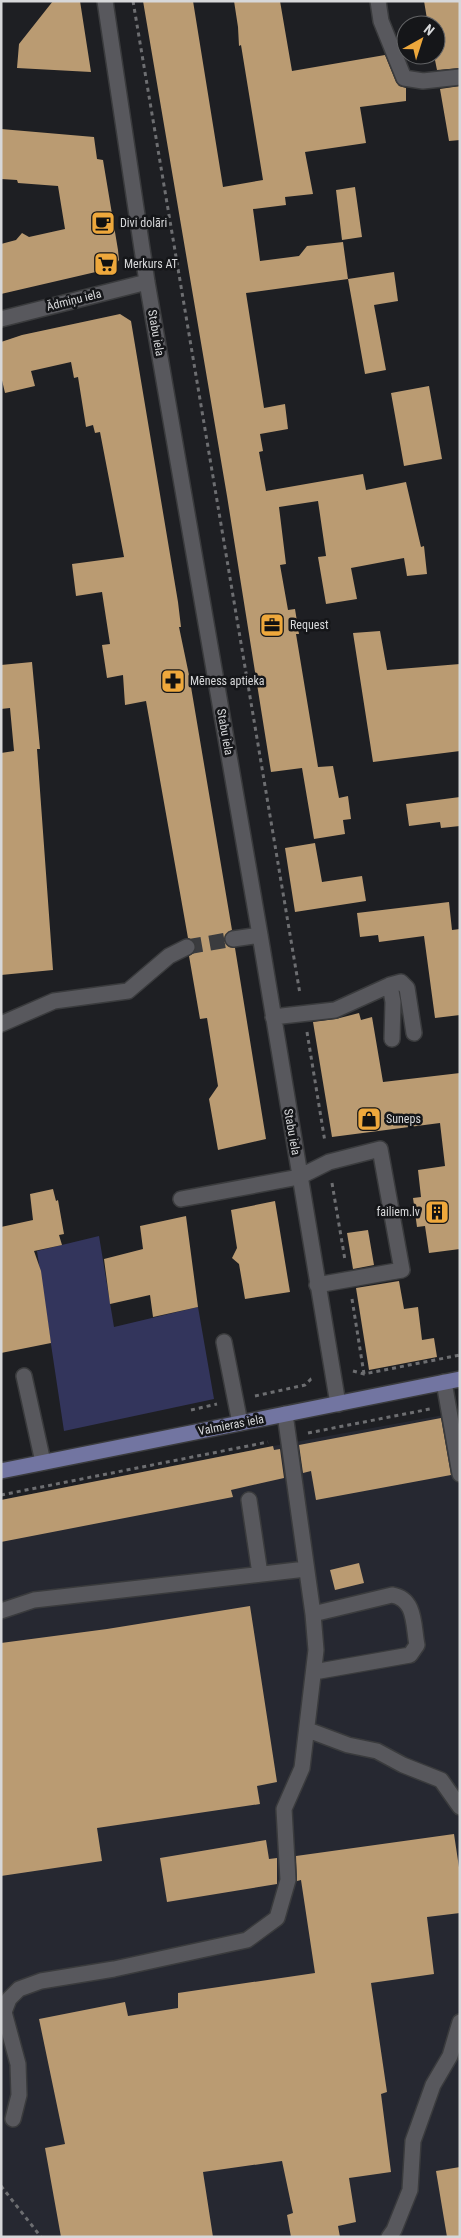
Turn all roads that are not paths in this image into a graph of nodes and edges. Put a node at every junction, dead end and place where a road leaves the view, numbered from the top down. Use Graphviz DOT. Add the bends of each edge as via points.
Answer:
graph roads {
  1 [pos="105,1"];
  2 [pos="378,1"];
  3 [pos="460,76"];
  4 [pos="147,282"];
  5 [pos="1,319"];
  6 [pos="260,935"];
  7 [pos="233,939"];
  8 [pos="187,946"];
  9 [pos="390,985"];
  10 [pos="273,1017"];
  11 [pos="1,1024"];
  12 [pos="414,1033"];
  13 [pos="392,1039"];
  14 [pos="300,1177"];
  15 [pos="181,1199"];
  16 [pos="317,1286"];
  17 [pos="224,1342"];
  18 [pos="24,1376"];
  19 [pos="460,1379"];
  20 [pos="444,1382"];
  21 [pos="338,1404"];
  22 [pos="285,1414"];
  23 [pos="240,1423"];
  24 [pos="42,1462"];
  25 [pos="1,1471"];
  26 [pos="460,1474"];
  27 [pos="249,1500"];
  28 [pos="306,1569"];
  29 [pos="260,1574"];
  30 [pos="1,1611"];
  31 [pos="313,1614"];
  32 [pos="314,1672"];
  33 [pos="308,1730"];
  34 [pos="460,1807"];
  35 [pos="5,1995"];
  36 [pos="460,2022"];
  37 [pos="13,2119"];
  38 [pos="389,2237"];
  1 -- 4 [label="street, Stabu iela"];
  2 -- 3 [label="street" via="381,21 404,78 424,81"];
  4 -- 5 [label="street, Ādmiņu iela"];
  4 -- 6 [label="street, Stabu iela"];
  6 -- 7 [label="street"];
  6 -- 10 [label="street, Stabu iela"];
  8 -- 11 [label="street" via="169,956 128,991 54,1001"];
  9 -- 10 [label="street" via="335,1010"];
  9 -- 12 [label="street" via="401,982 406,986"];
  9 -- 13 [label="street"];
  10 -- 14 [label="street, Stabu iela"];
  14 -- 15 [label="street"];
  14 -- 16 [label="street, Stabu iela"];
  14 -- 16 [label="street" via="329,1162 380,1150 402,1270"];
  16 -- 21 [label="street, Stabu iela"];
  17 -- 23 [label="street"];
  18 -- 24 [label="street"];
  19 -- 20 [label="main road, Valmieras iela"];
  20 -- 21 [label="main road, Valmieras iela"];
  20 -- 26 [label="street"];
  21 -- 22 [label="main road, Valmieras iela"];
  22 -- 23 [label="main road, Valmieras iela"];
  22 -- 28 [label="street"];
  23 -- 24 [label="main road, Valmieras iela"];
  24 -- 25 [label="main road, Valmieras iela"];
  27 -- 29 [label="street"];
  28 -- 29 [label="street"];
  28 -- 31 [label="street"];
  29 -- 30 [label="street" via="34,1600"];
  31 -- 32 [label="street"];
  31 -- 32 [label="street" via="392,1595 402,1596 409,1603 417,1645 410,1655"];
  32 -- 33 [label="street"];
  33 -- 34 [label="street" via="377,1752 441,1780"];
  33 -- 35 [label="street" via="302,1768 284,1809 288,1880 277,1918 247,1940 41,1981"];
  35 -- 37 [label="street" via="4,2012 18,2064 20,2095"];
  36 -- 38 [label="street" via="450,2056 433,2085 413,2141 410,2190"];
}
